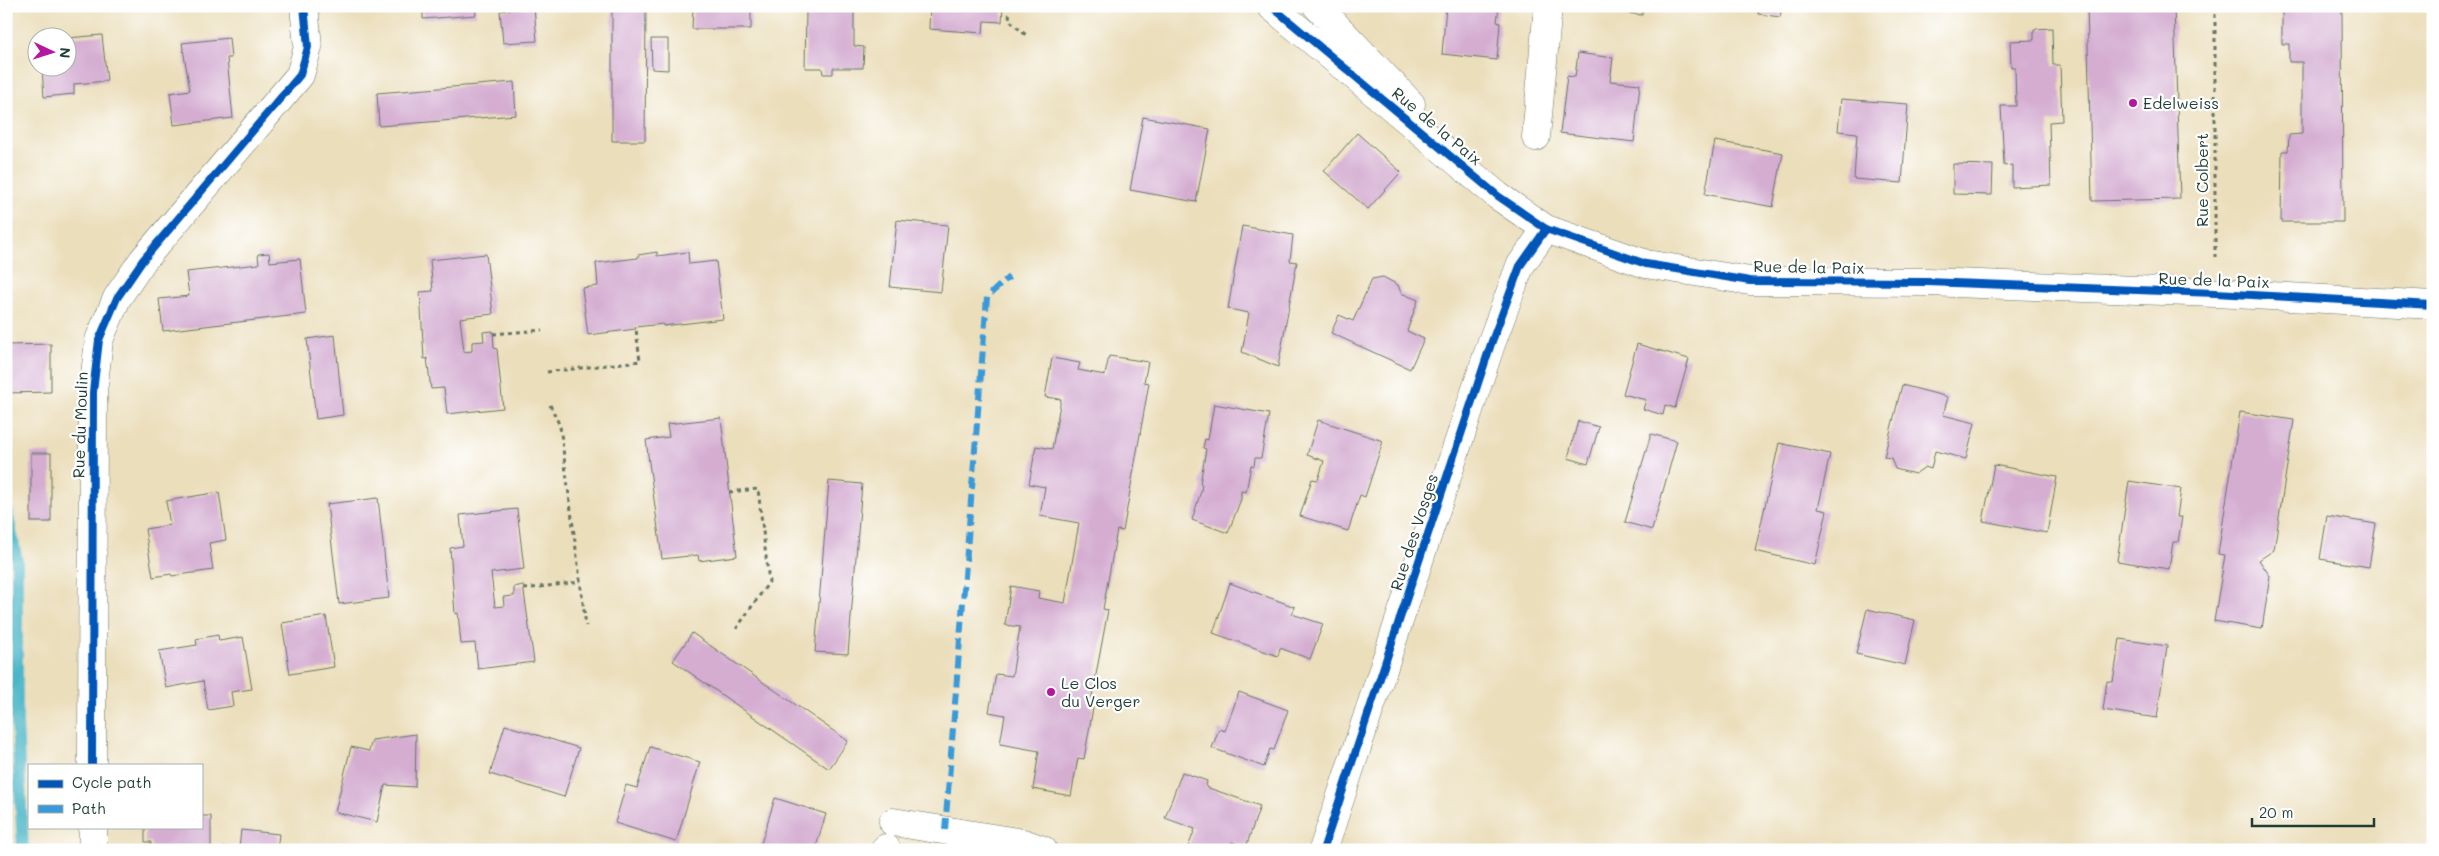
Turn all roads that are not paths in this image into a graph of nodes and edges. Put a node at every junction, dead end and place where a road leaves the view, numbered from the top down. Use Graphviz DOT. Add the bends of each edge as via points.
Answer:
graph roads {
  1 [pos="304,6"];
  2 [pos="1271,6"];
  3 [pos="1548,6"];
  4 [pos="1324,9"];
  5 [pos="1536,137"];
  6 [pos="1498,196"];
  7 [pos="1546,229"];
  8 [pos="2433,305"];
  9 [pos="92,764"];
  10 [pos="93,828"];
  11 [pos="888,840"];
  12 [pos="93,850"];
  13 [pos="1043,850"];
  14 [pos="1323,850"];
  1 -- 9 [label="street, Rue du Moulin" via="308,47 300,76 143,260 116,298 99,340 93,392"];
  2 -- 6 [label="street, Rue de la Paix"];
  3 -- 5 [label="street"];
  4 -- 6 [label="street, Rue de la Paix"];
  6 -- 7 [label="street, Rue de la Paix"];
  7 -- 8 [label="street, Rue de la Paix" via="1646,264 1750,281 1927,282"];
  7 -- 14 [label="street, Rue des Vosges" via="1520,266 1491,344"];
  10 -- 12 [label="street"];
  11 -- 13 [label="street" via="1024,843"];
}
